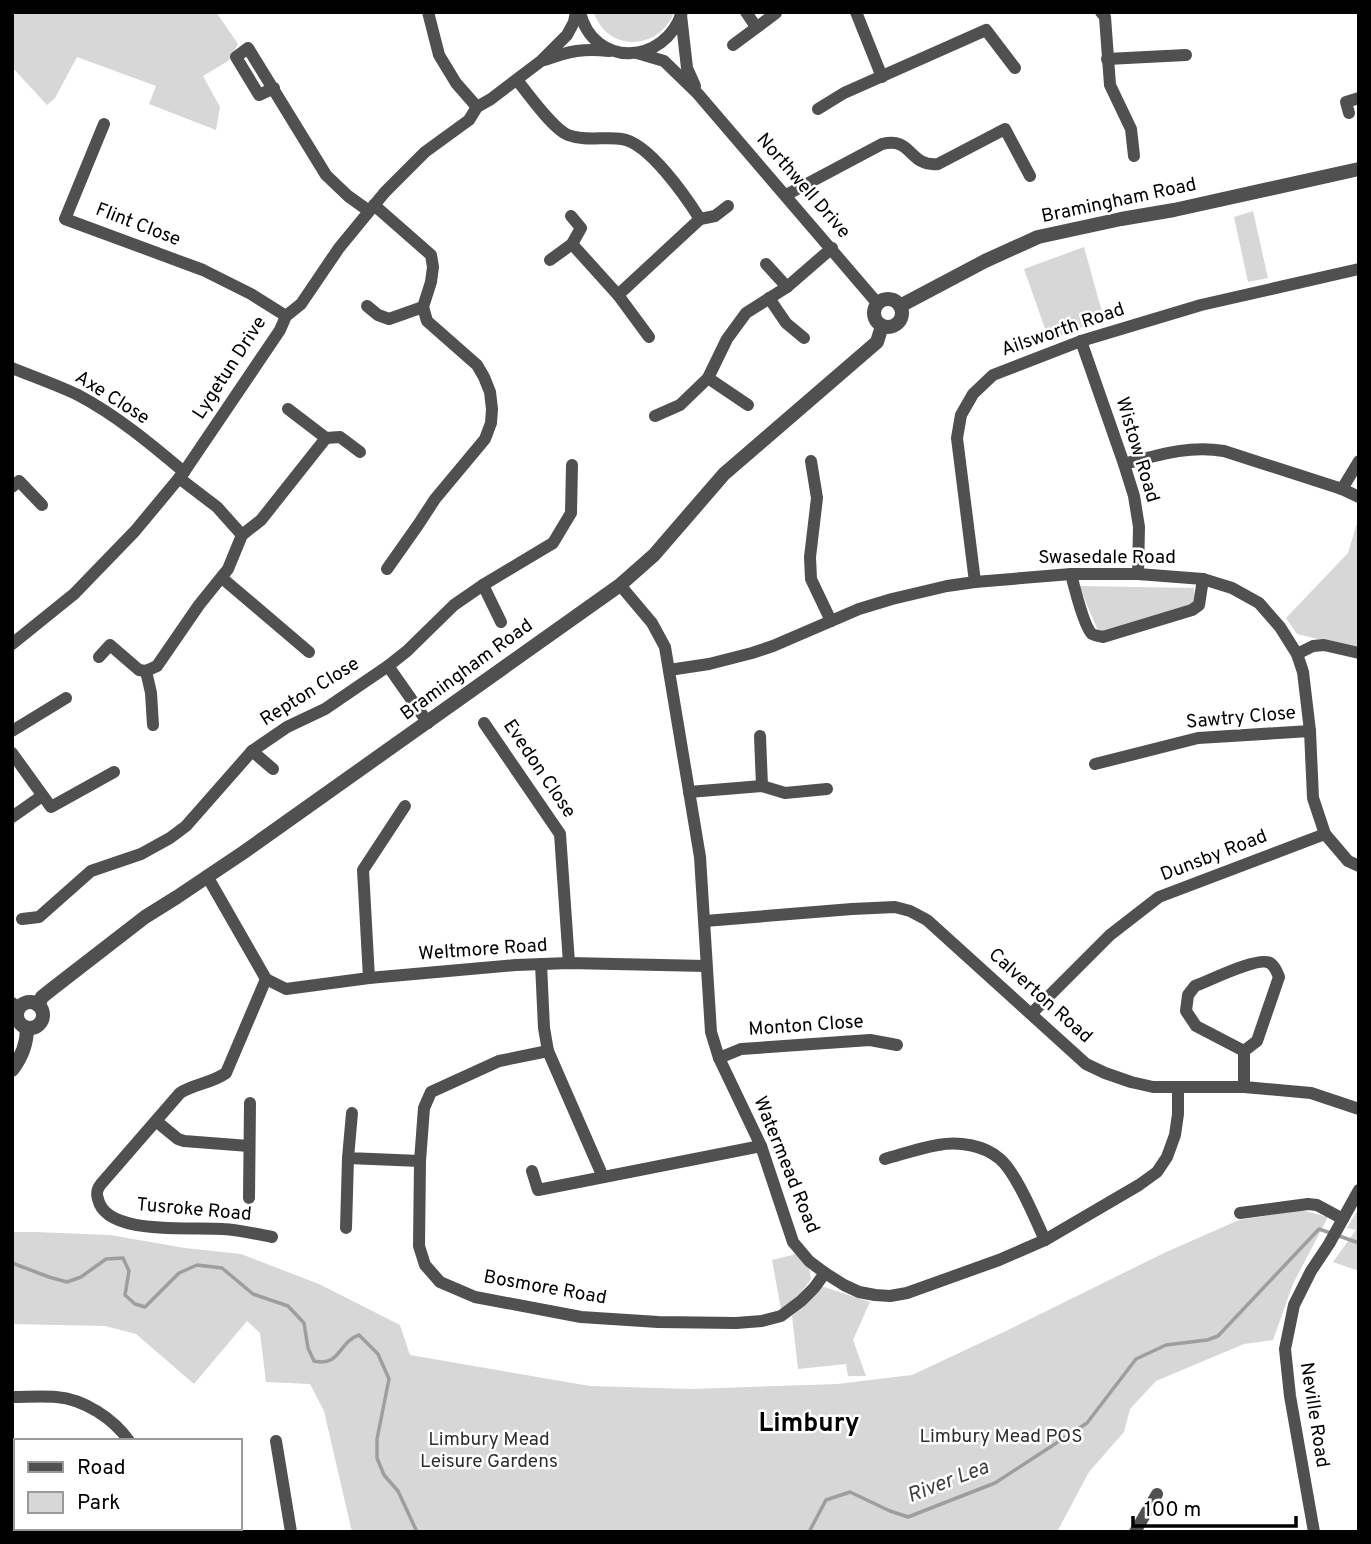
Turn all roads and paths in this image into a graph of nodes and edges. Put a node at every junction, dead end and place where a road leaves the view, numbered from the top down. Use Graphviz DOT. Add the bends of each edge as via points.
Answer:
graph roads {
  1 [pos="428,12"];
  2 [pos="578,12"];
  3 [pos="746,12"];
  4 [pos="856,12"];
  5 [pos="1101,12"];
  6 [pos="776,13"];
  7 [pos="681,14"];
  8 [pos="756,27"];
  9 [pos="733,45"];
  10 [pos="617,52"];
  11 [pos="637,53"];
  12 [pos="1186,55"];
  13 [pos="1107,59"];
  14 [pos="541,61"];
  15 [pos="1015,68"];
  16 [pos="882,77"];
  17 [pos="517,80"];
  18 [pos="274,88"];
  19 [pos="1342,88"];
  20 [pos="698,94"];
  21 [pos="1351,104"];
  22 [pos="477,107"];
  23 [pos="818,109"];
  24 [pos="104,124"];
  25 [pos="1134,156"];
  26 [pos="1359,169"];
  27 [pos="1030,176"];
  28 [pos="786,195"];
  29 [pos="728,206"];
  30 [pos="371,208"];
  31 [pos="571,216"];
  32 [pos="700,219"];
  33 [pos="572,244"];
  34 [pos="832,248"];
  35 [pos="550,260"];
  36 [pos="766,264"];
  37 [pos="1359,269"];
  38 [pos="787,287"];
  39 [pos="618,295"];
  40 [pos="769,298"];
  41 [pos="878,304"];
  42 [pos="367,306"];
  43 [pos="900,306"];
  44 [pos="423,307"];
  45 [pos="286,316"];
  46 [pos="883,326"];
  47 [pos="649,337"];
  48 [pos="804,338"];
  49 [pos="1081,341"];
  50 [pos="12,368"];
  51 [pos="708,378"];
  52 [pos="748,405"];
  53 [pos="288,409"];
  54 [pos="655,416"];
  55 [pos="326,438"];
  56 [pos="359,452"];
  57 [pos="811,461"];
  58 [pos="1359,461"];
  59 [pos="572,464"];
  60 [pos="1125,464"];
  61 [pos="181,475"];
  62 [pos="12,487"];
  63 [pos="1342,489"];
  64 [pos="1359,497"];
  65 [pos="42,505"];
  66 [pos="243,535"];
  67 [pos="387,569"];
  68 [pos="1071,574"];
  69 [pos="1138,574"];
  70 [pos="222,578"];
  71 [pos="1203,579"];
  72 [pos="975,582"];
  73 [pos="483,585"];
  74 [pos="620,585"];
  75 [pos="831,621"];
  76 [pos="501,622"];
  77 [pos="12,644"];
  78 [pos="309,652"];
  79 [pos="1359,653"];
  80 [pos="1297,654"];
  81 [pos="99,657"];
  82 [pos="388,666"];
  83 [pos="669,670"];
  84 [pos="146,671"];
  85 [pos="66,698"];
  86 [pos="428,723"];
  87 [pos="484,723"];
  88 [pos="153,724"];
  89 [pos="12,731"];
  90 [pos="1310,732"];
  91 [pos="760,736"];
  92 [pos="252,751"];
  93 [pos="12,753"];
  94 [pos="1095,764"];
  95 [pos="273,769"];
  96 [pos="114,772"];
  97 [pos="762,786"];
  98 [pos="827,789"];
  99 [pos="689,792"];
  100 [pos="42,796"];
  101 [pos="405,806"];
  102 [pos="12,817"];
  103 [pos="1325,834"];
  104 [pos="1359,866"];
  105 [pos="206,876"];
  106 [pos="22,919"];
  107 [pos="705,921"];
  108 [pos="569,963"];
  109 [pos="541,964"];
  110 [pos="706,967"];
  111 [pos="369,978"];
  112 [pos="265,979"];
  113 [pos="16,1005"];
  114 [pos="38,1005"];
  115 [pos="1032,1013"];
  116 [pos="27,1028"];
  117 [pos="897,1045"];
  118 [pos="548,1051"];
  119 [pos="1244,1051"];
  120 [pos="719,1058"];
  121 [pos="12,1070"];
  122 [pos="1178,1087"];
  123 [pos="1244,1087"];
  124 [pos="250,1103"];
  125 [pos="1359,1109"];
  126 [pos="352,1113"];
  127 [pos="156,1121"];
  128 [pos="249,1146"];
  129 [pos="761,1146"];
  130 [pos="348,1157"];
  131 [pos="885,1159"];
  132 [pos="420,1161"];
  133 [pos="532,1171"];
  134 [pos="603,1177"];
  135 [pos="1359,1189"];
  136 [pos="249,1198"];
  137 [pos="1240,1213"];
  138 [pos="1343,1219"];
  139 [pos="346,1228"];
  140 [pos="272,1237"];
  141 [pos="1045,1240"];
  142 [pos="825,1273"];
  143 [pos="12,1397"];
  144 [pos="128,1439"];
  145 [pos="276,1441"];
  146 [pos="1157,1494"];
  147 [pos="291,1532"];
  148 [pos="1135,1532"];
  149 [pos="1314,1532"];
  1 -- 22 [label="street" via="439,55"];
  2 -- 10 [label="street, Lygetun Drive" via="588,32"];
  2 -- 14 [label="street, Lygetun Drive" via="567,35"];
  3 -- 8 [label="street"];
  4 -- 16 [label="street"];
  5 -- 13 [label="street"];
  6 -- 8 [label="street"];
  7 -- 11 [label="street, Lygetun Drive" via="665,41"];
  7 -- 20 [label="street" via="687,68"];
  8 -- 9 [label="street"];
  10 -- 11 [label="street, Lygetun Drive"];
  10 -- 14 [label="street, Lygetun Drive" via="580,49"];
  11 -- 20 [label="street, Northwell Drive" via="664,61"];
  12 -- 13 [label="street"];
  13 -- 25 [label="street" via="1110,85 1131,129"];
  14 -- 17 [label="street, Lygetun Drive"];
  15 -- 16 [label="street" via="986,30"];
  16 -- 23 [label="street"];
  17 -- 22 [label="street, Lygetun Drive"];
  17 -- 32 [label="street" via="558,130 579,138 626,139 643,148"];
  18 -- 30 [label="street" via="326,175"];
  19 -- 21 [label="street"];
  20 -- 28 [label="street, Northwell Drive"];
  22 -- 30 [label="street, Lygetun Drive" via="469,120 425,152"];
  24 -- 45 [label="street, Flint Close" via="65,219 203,270"];
  26 -- 43 [label="street, Bramingham Road" via="1038,237"];
  27 -- 28 [label="street" via="1005,129 938,164 923,163 898,143 882,144"];
  28 -- 34 [label="street, Northwell Drive"];
  29 -- 32 [label="street" via="715,216"];
  30 -- 44 [label="street" via="431,255 431,282"];
  30 -- 45 [label="street, Lygetun Drive" via="301,304"];
  31 -- 33 [label="street" via="581,228"];
  32 -- 39 [label="street"];
  33 -- 35 [label="street"];
  33 -- 39 [label="street"];
  34 -- 38 [label="street"];
  34 -- 41 [label="street, Northwell Drive"];
  36 -- 38 [label="street"];
  37 -- 49 [label="street, Ailsworth Road" via="1201,305"];
  38 -- 40 [label="street"];
  39 -- 47 [label="street"];
  40 -- 48 [label="street" via="786,323"];
  40 -- 51 [label="street" via="736,326"];
  41 -- 43 [label="street" via="890,300"];
  41 -- 46 [label="street" via="874,316"];
  42 -- 44 [label="street" via="389,319"];
  43 -- 46 [label="street" via="899,323"];
  44 -- 67 [label="street" via="427,321 477,365 490,391 491,423 485,439 435,499"];
  45 -- 61 [label="street, Lygetun Drive"];
  46 -- 74 [label="street, Bramingham Road" via="877,342 724,474 654,555"];
  49 -- 60 [label="street, Wistow Road"];
  49 -- 72 [label="street, Ailsworth Road" via="992,375 961,415 957,438"];
  50 -- 61 [label="street, Axe Close" via="78,395 107,413 162,453"];
  51 -- 52 [label="street"];
  51 -- 54 [label="street" via="680,405"];
  53 -- 55 [label="street"];
  55 -- 56 [label="street" via="340,437"];
  55 -- 66 [label="street" via="261,520"];
  57 -- 75 [label="street" via="817,498 811,579"];
  58 -- 63 [label="street"];
  59 -- 73 [label="street, Repton Close" via="570,513 553,543"];
  60 -- 63 [label="street" via="1177,450 1212,449"];
  60 -- 69 [label="street, Wistow Road" via="1139,527"];
  61 -- 66 [label="street, Axe Close"];
  61 -- 77 [label="street, Lygetun Drive" via="74,594"];
  62 -- 65 [label="street" via="19,481"];
  63 -- 64 [label="street"];
  66 -- 70 [label="street"];
  68 -- 69 [label="street, Swasedale Road"];
  68 -- 71 [label="street" via="1090,632 1103,637 1199,606"];
  68 -- 72 [label="street, Swasedale Road"];
  69 -- 71 [label="street, Swasedale Road"];
  70 -- 78 [label="street"];
  70 -- 84 [label="street" via="157,666"];
  71 -- 80 [label="street, Swasedale Road" via="1259,603"];
  72 -- 75 [label="street, Swasedale Road" via="891,598"];
  73 -- 76 [label="street"];
  73 -- 82 [label="street, Repton Close" via="454,605"];
  74 -- 83 [label="street, Watermead Road" via="652,623"];
  74 -- 86 [label="street, Bramingham Road"];
  75 -- 83 [label="street, Swasedale Road" via="752,653"];
  79 -- 80 [label="street" via="1324,645"];
  80 -- 90 [label="street, Swasedale Road"];
  81 -- 84 [label="street" via="110,645"];
  82 -- 86 [label="street, Repton Close"];
  82 -- 92 [label="street, Repton Close"];
  83 -- 99 [label="street, Watermead Road"];
  84 -- 88 [label="street"];
  85 -- 89 [label="street"];
  86 -- 105 [label="street, Bramingham Road"];
  87 -- 108 [label="street, Evedon Close" via="560,834"];
  90 -- 94 [label="street, Sawtry Close" via="1198,738"];
  90 -- 103 [label="street, Swasedale Road" via="1313,798"];
  91 -- 97 [label="street"];
  92 -- 95 [label="street, Repton Close"];
  92 -- 106 [label="street, Repton Close" via="170,838 91,871 39,917"];
  93 -- 100 [label="street"];
  96 -- 100 [label="street" via="51,807"];
  97 -- 98 [label="street" via="785,793"];
  97 -- 99 [label="street"];
  99 -- 107 [label="street, Watermead Road"];
  100 -- 102 [label="street"];
  101 -- 111 [label="street" via="363,870"];
  103 -- 104 [label="street, Swasedale Road" via="1348,861"];
  103 -- 115 [label="street, Dunsby Road" via="1159,897 1110,935"];
  105 -- 112 [label="street"];
  105 -- 114 [label="street, Bramingham Road" via="145,916 42,997"];
  107 -- 110 [label="street, Watermead Road"];
  107 -- 115 [label="street, Calverton Road" via="852,909 910,911 927,920"];
  108 -- 109 [label="street, Weltmore Road"];
  108 -- 110 [label="street, Weltmore Road"];
  109 -- 111 [label="street, Weltmore Road"];
  109 -- 118 [label="street"];
  110 -- 120 [label="street, Watermead Road" via="711,1032"];
  111 -- 112 [label="street, Weltmore Road" via="286,989"];
  112 -- 127 [label="street" via="226,1073 184,1090"];
  113 -- 114 [label="street"];
  113 -- 116 [label="street" via="18,1020"];
  114 -- 116 [label="street" via="41,1021"];
  115 -- 122 [label="street, Calverton Road" via="1086,1064 1131,1082"];
  116 -- 121 [label="street" via="25,1048"];
  117 -- 120 [label="street, Monton Close" via="870,1040 754,1048"];
  118 -- 132 [label="street, Bosmore Road" via="499,1061 431,1093 424,1108"];
  118 -- 134 [label="street"];
  119 -- 119 [label="street" via="1196,1026 1186,1011 1188,995 1195,986 1257,961 1269,962 1279,977 1257,1041"];
  119 -- 123 [label="street"];
  120 -- 129 [label="street, Watermead Road"];
  122 -- 123 [label="street, Calverton Road"];
  122 -- 141 [label="street, Watermead Road" via="1175,1135 1157,1172"];
  123 -- 125 [label="street, Calverton Road" via="1311,1093"];
  124 -- 128 [label="street"];
  126 -- 130 [label="street"];
  127 -- 128 [label="street" via="184,1141"];
  127 -- 140 [label="street, Tusroke Road" via="97,1188 105,1212 133,1224"];
  128 -- 136 [label="street"];
  129 -- 134 [label="street"];
  129 -- 142 [label="street, Watermead Road" via="793,1242"];
  130 -- 132 [label="street"];
  130 -- 139 [label="street"];
  131 -- 141 [label="street" via="939,1145 981,1148 999,1158 1012,1174"];
  132 -- 142 [label="street, Bosmore Road" via="419,1247 425,1265 440,1282 475,1297 581,1317 736,1323 781,1316"];
  133 -- 134 [label="street" via="538,1190"];
  135 -- 138 [label="street, Neville Road"];
  137 -- 138 [label="street" via="1308,1204"];
  138 -- 149 [label="street, Neville Road" via="1294,1305 1285,1349"];
  141 -- 142 [label="street, Watermead Road" via="890,1296 859,1292"];
  143 -- 144 [label="street" via="59,1397 89,1406"];
  145 -- 147 [label="street"];
  146 -- 148 [label="street"];
}
